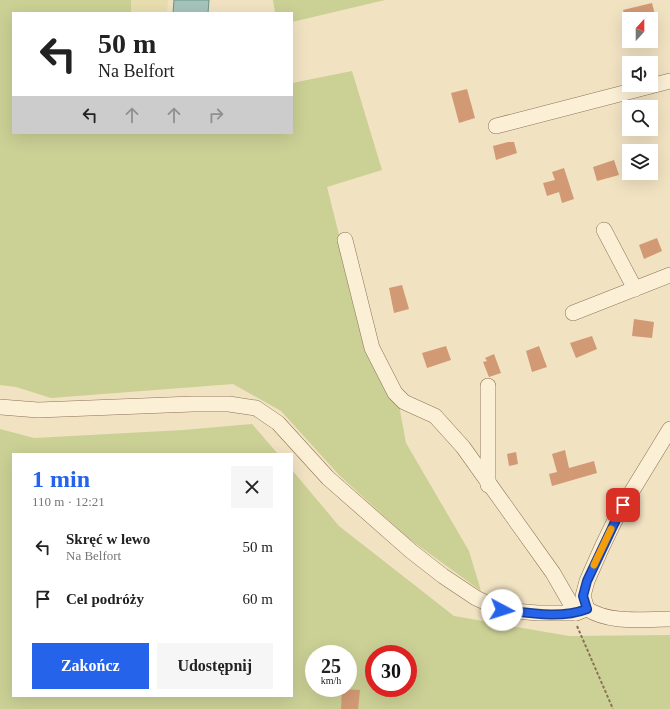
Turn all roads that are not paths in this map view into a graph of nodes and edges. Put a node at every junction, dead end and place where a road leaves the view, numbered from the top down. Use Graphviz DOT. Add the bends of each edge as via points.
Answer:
graph roads {
  1 [pos="670,81"];
  2 [pos="496,126"];
  3 [pos="604,230"];
  4 [pos="345,240"];
  5 [pos="670,275"];
  6 [pos="635,289"];
  7 [pos="573,313"];
  8 [pos="488,386"];
  9 [pos="0,407"];
  10 [pos="670,429"];
  11 [pos="488,484"];
  12 [pos="581,611"];
  13 [pos="670,619"];
  1 -- 2 [label="street"];
  3 -- 6 [label="street"];
  4 -- 11 [label="street" via="372,348 395,393 404,402 435,416 463,447"];
  5 -- 6 [label="street"];
  6 -- 7 [label="street"];
  8 -- 11 [label="street"];
  9 -- 12 [label="street" via="38,410 230,404 256,408 278,423 328,478 411,551 476,598 502,610 538,614"];
  10 -- 12 [label="street" via="621,508 587,581"];
  11 -- 12 [label="street"];
  12 -- 13 [label="street" via="612,619"];
}
